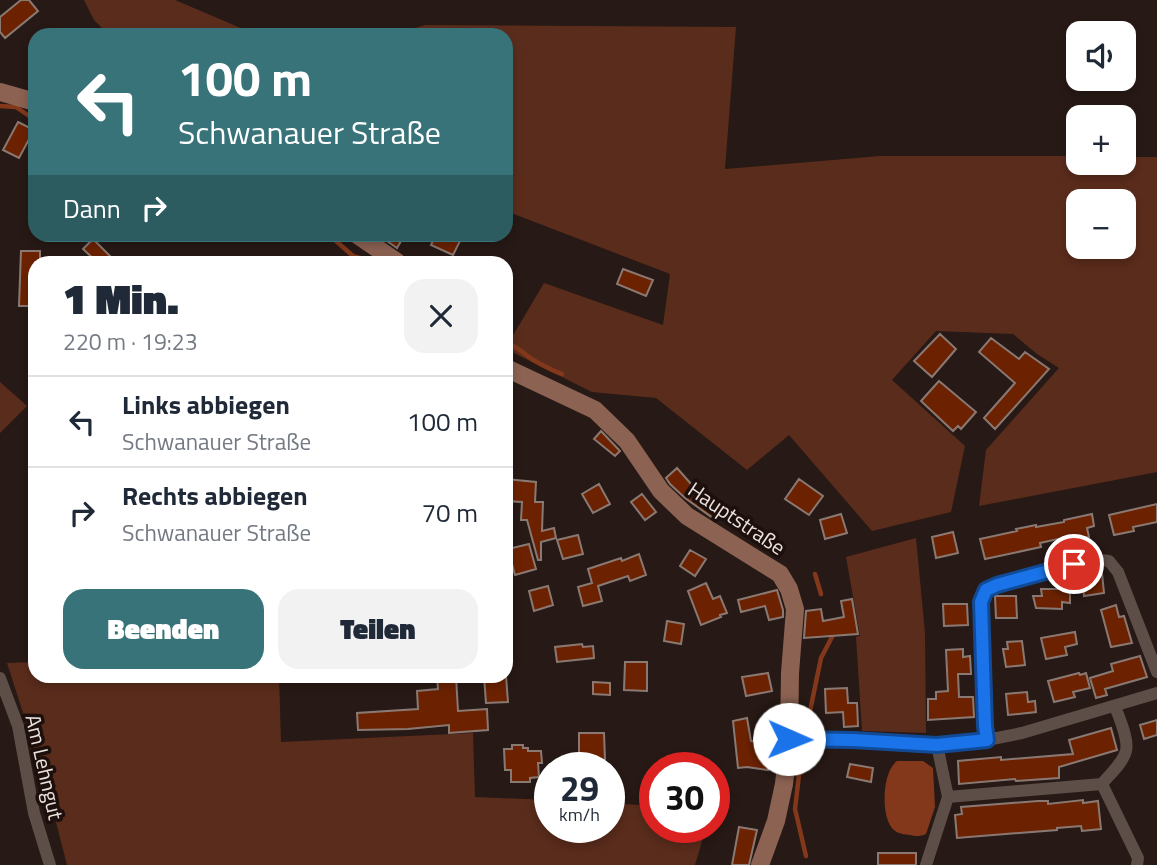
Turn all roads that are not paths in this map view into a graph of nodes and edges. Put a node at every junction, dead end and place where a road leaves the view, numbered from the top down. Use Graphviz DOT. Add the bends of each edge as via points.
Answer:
graph roads {
  1 [pos="0,92"];
  2 [pos="28,100"];
  3 [pos="368,242"];
  4 [pos="388,256"];
  5 [pos="513,371"];
  6 [pos="1157,672"];
  7 [pos="0,678"];
  8 [pos="1157,692"];
  9 [pos="1115,706"];
  10 [pos="792,740"];
  11 [pos="987,740"];
  12 [pos="937,745"];
  13 [pos="1102,784"];
  14 [pos="948,797"];
  15 [pos="50,865"];
  16 [pos="760,865"];
  17 [pos="926,865"];
  18 [pos="1137,865"];
  1 -- 2 [label="street"];
  3 -- 4 [label="street"];
  5 -- 10 [label="street, Hauptstraße" via="595,410 627,441 661,491 687,516 780,575 795,610 790,673"];
  6 -- 11 [label="street" via="1118,572 1109,561 1093,559 997,585 986,590 981,602"];
  7 -- 15 [label="street, Am Lehngut" via="18,726 34,814"];
  8 -- 9 [label="street"];
  9 -- 11 [label="street"];
  9 -- 13 [label="street" via="1125,732 1126,751"];
  10 -- 12 [label="street"];
  10 -- 16 [label="street, Hauptstraße" via="778,809"];
  11 -- 12 [label="street"];
  12 -- 14 [label="street"];
  13 -- 14 [label="street"];
  13 -- 18 [label="street" via="1139,858"];
  14 -- 17 [label="street"];
}
